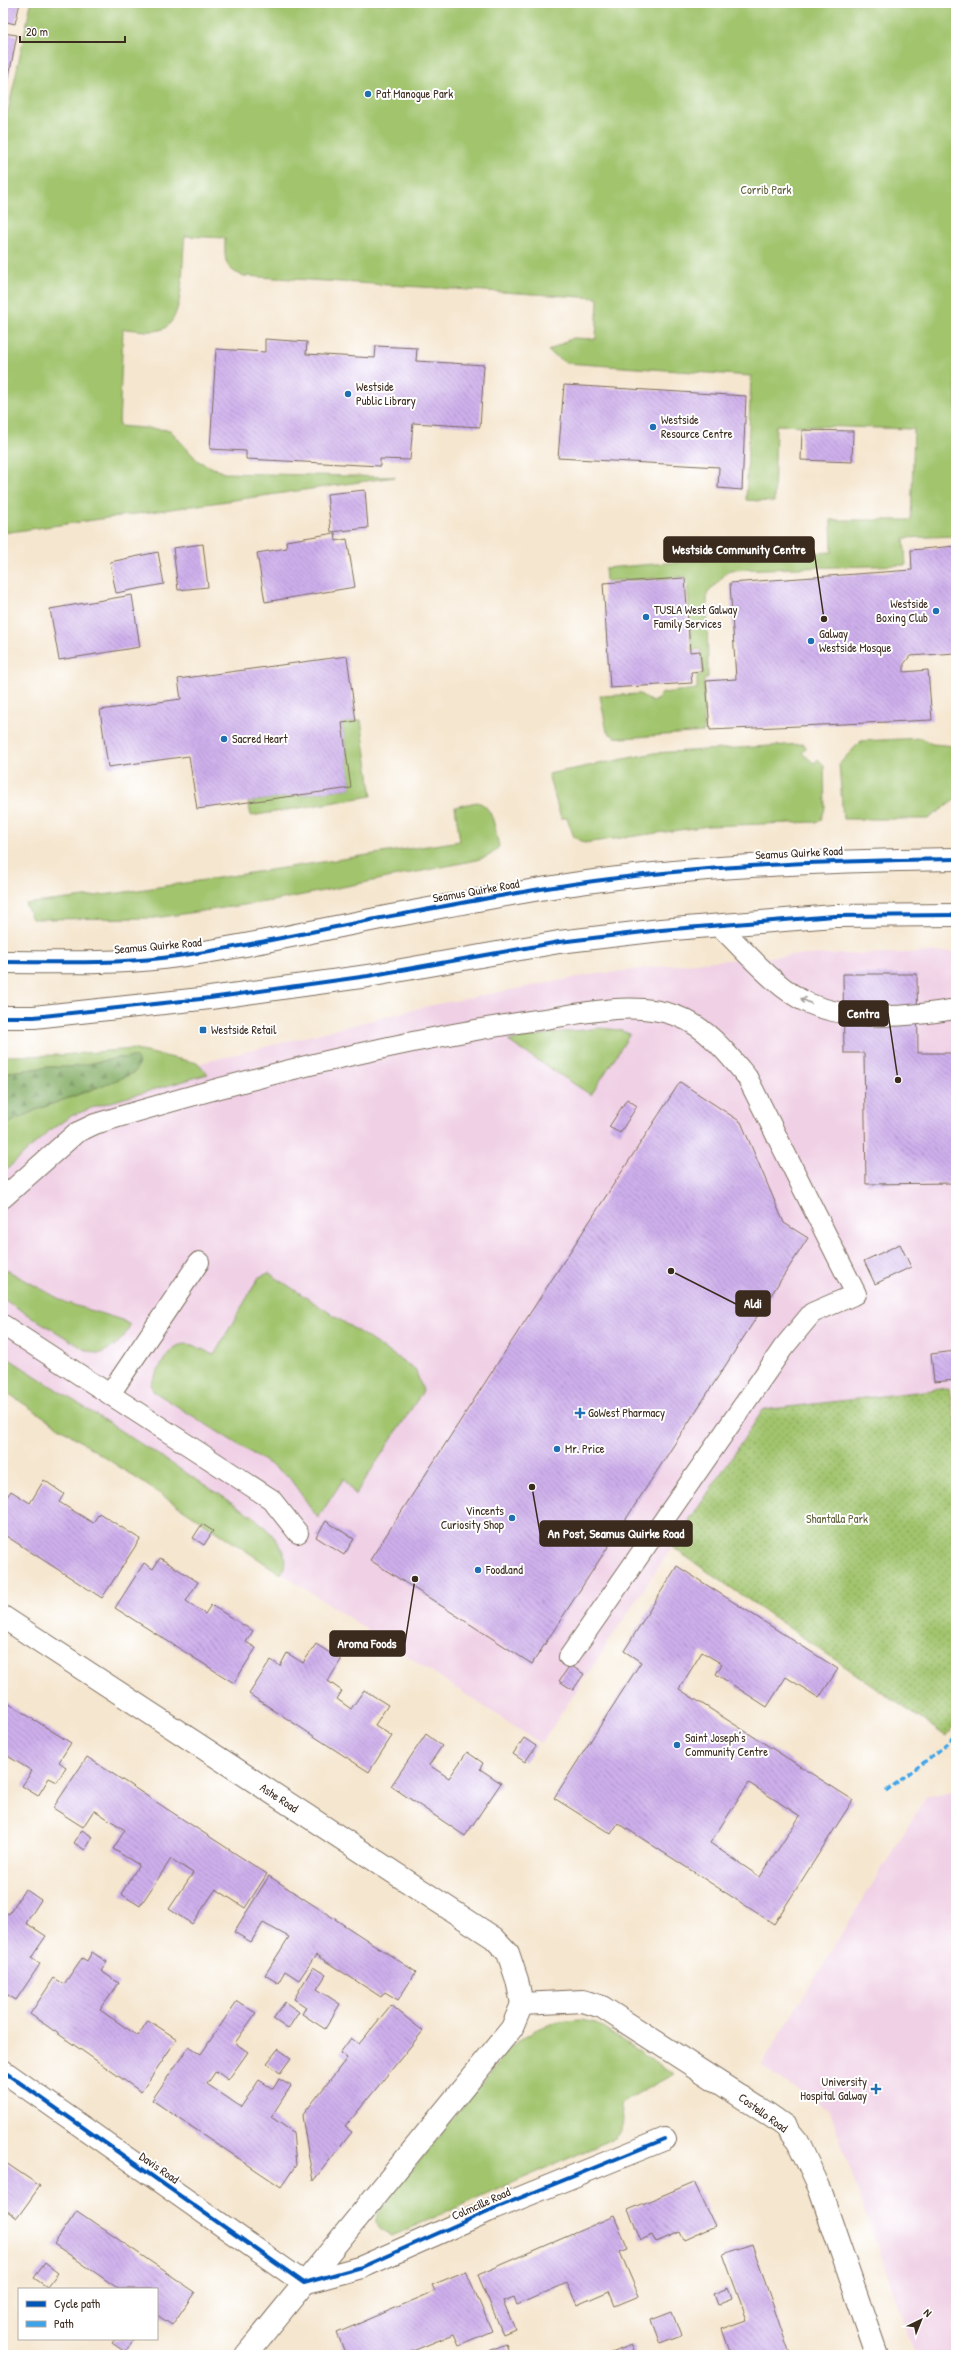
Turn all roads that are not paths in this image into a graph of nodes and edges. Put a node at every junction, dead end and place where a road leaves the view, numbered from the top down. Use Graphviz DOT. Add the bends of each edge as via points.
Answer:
graph roads {
  1 [pos="956,859"];
  2 [pos="956,915"];
  3 [pos="718,924"];
  4 [pos="3,962"];
  5 [pos="956,1010"];
  6 [pos="3,1017"];
  7 [pos="3,1198"];
  8 [pos="199,1262"];
  9 [pos="3,1325"];
  10 [pos="110,1394"];
  11 [pos="298,1533"];
  12 [pos="3,1617"];
  13 [pos="569,1657"];
  14 [pos="522,2004"];
  15 [pos="3,2071"];
  16 [pos="665,2139"];
  17 [pos="304,2283"];
  18 [pos="246,2355"];
  19 [pos="878,2355"];
  1 -- 4 [label="street, Seamus Quirke Road" via="815,862 712,868 549,888 380,918 245,946 160,958"];
  2 -- 3 [label="street" via="834,916"];
  5 -- 3 [label="lane, one-way" via="918,1016 843,1014 807,1003 780,984"];
  3 -- 6 [label="street" via="559,942 368,976 210,998 34,1017"];
  7 -- 13 [label="lane" via="76,1133 95,1124 287,1070 460,1032 612,1011 658,1011 679,1016 701,1029 724,1049 747,1077 856,1294 812,1313 783,1348"];
  8 -- 10 [label="lane"];
  9 -- 10 [label="lane"];
  10 -- 11 [label="lane" via="271,1499"];
  12 -- 14 [label="street, Ashe Road" via="494,1938 508,1953"];
  14 -- 17 [label="street" via="512,2028"];
  14 -- 19 [label="street, Costello Road" via="583,2001 602,2007 785,2126 798,2142 819,2187"];
  15 -- 17 [label="street, Davis Road"];
  16 -- 17 [label="street, Colmcille Road" via="495,2208 362,2267"];
  17 -- 18 [label="street"];
}
